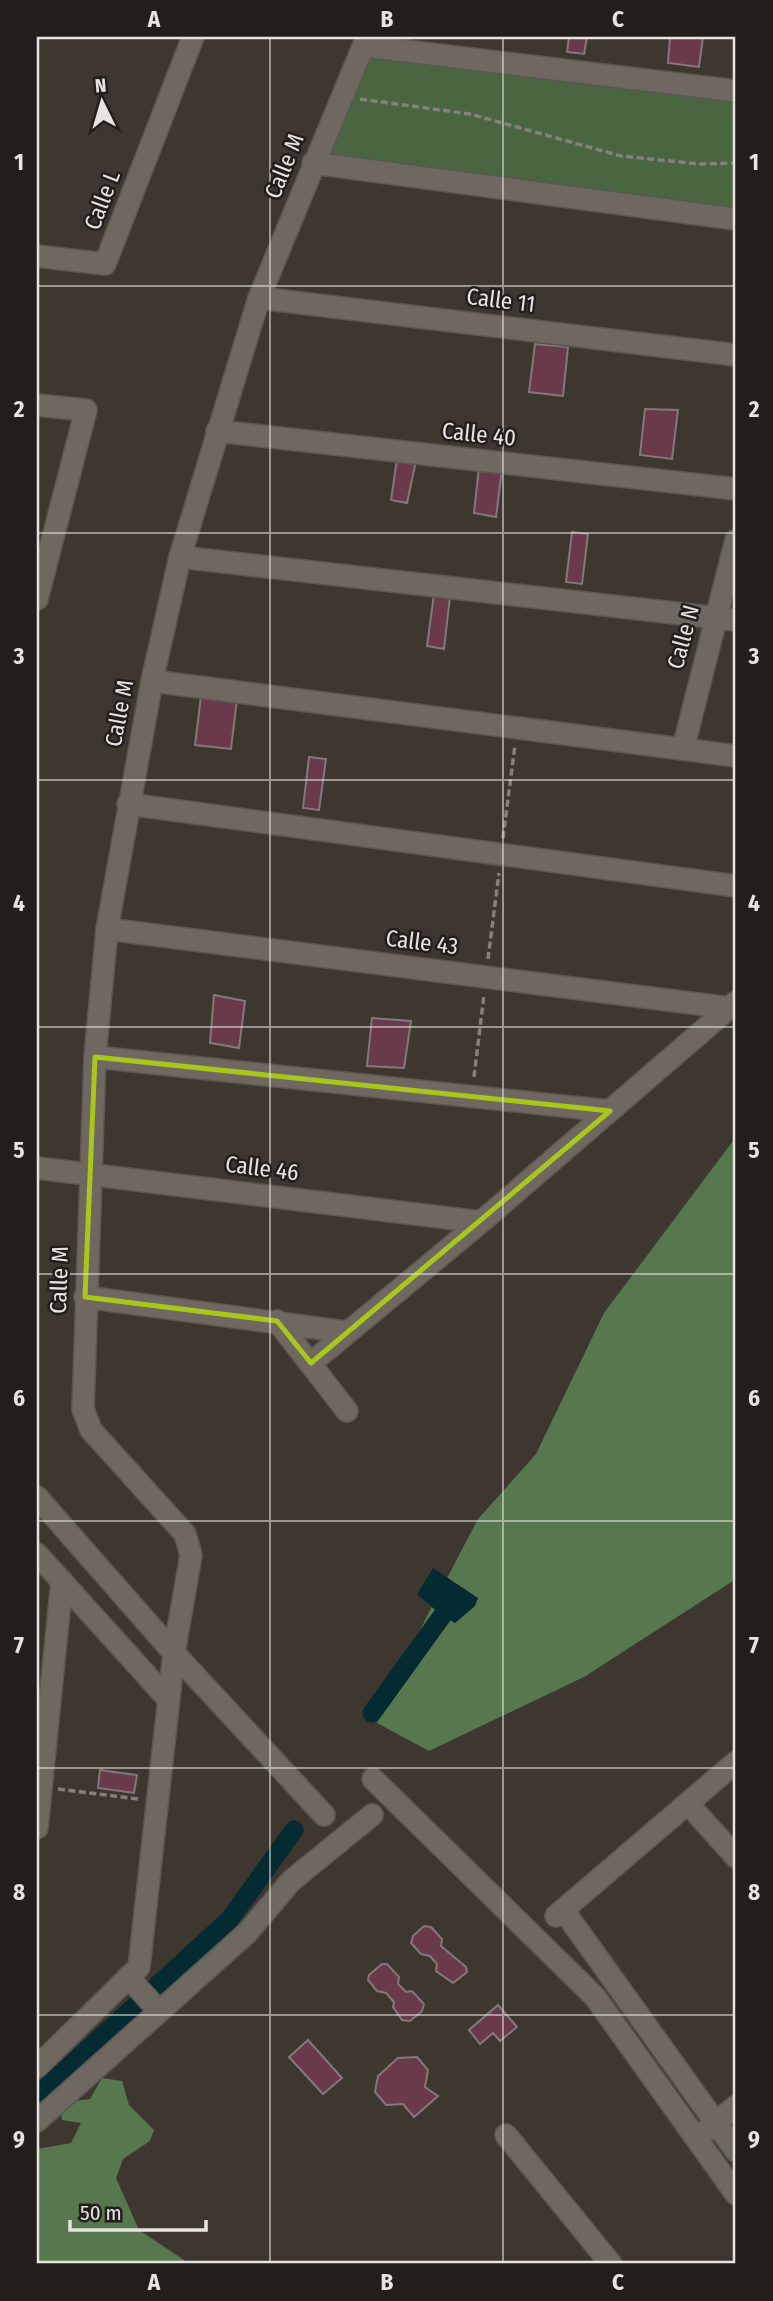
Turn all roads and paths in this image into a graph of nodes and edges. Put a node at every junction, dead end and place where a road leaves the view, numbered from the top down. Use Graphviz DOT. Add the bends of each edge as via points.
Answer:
graph roads {
  1 [pos="193,37"];
  2 [pos="365,41"];
  3 [pos="736,91"];
  4 [pos="340,98"];
  5 [pos="313,163"];
  6 [pos="736,163"];
  7 [pos="736,219"];
  8 [pos="37,256"];
  9 [pos="259,298"];
  10 [pos="736,355"];
  11 [pos="37,405"];
  12 [pos="217,431"];
  13 [pos="736,489"];
  14 [pos="45,531"];
  15 [pos="736,540"];
  16 [pos="180,557"];
  17 [pos="37,599"];
  18 [pos="726,619"];
  19 [pos="152,681"];
  20 [pos="517,728"];
  21 [pos="682,749"];
  22 [pos="736,756"];
  23 [pos="128,804"];
  24 [pos="501,854"];
  25 [pos="736,886"];
  26 [pos="107,929"];
  27 [pos="486,977"];
  28 [pos="733,1005"];
  29 [pos="95,1056"];
  30 [pos="472,1097"];
  31 [pos="610,1111"];
  32 [pos="37,1168"];
  33 [pos="89,1173"];
  34 [pos="481,1222"];
  35 [pos="85,1297"];
  36 [pos="277,1321"];
  37 [pos="346,1332"];
  38 [pos="311,1363"];
  39 [pos="346,1411"];
  40 [pos="40,1509"];
  41 [pos="37,1553"];
  42 [pos="62,1581"];
  43 [pos="95,1618"];
  44 [pos="57,1637"];
  45 [pos="174,1653"];
  46 [pos="168,1699"];
  47 [pos="736,1762"];
  48 [pos="373,1779"];
  49 [pos="41,1787"];
  50 [pos="157,1801"];
  51 [pos="689,1805"];
  52 [pos="324,1815"];
  53 [pos="372,1815"];
  54 [pos="37,1828"];
  55 [pos="736,1857"];
  56 [pos="143,1994"];
  57 [pos="59,2048"];
  58 [pos="37,2049"];
  59 [pos="37,2067"];
  60 [pos="736,2106"];
  61 [pos="37,2121"];
  62 [pos="716,2123"];
  63 [pos="506,2136"];
  64 [pos="696,2138"];
  65 [pos="736,2149"];
  66 [pos="715,2165"];
  67 [pos="736,2194"];
  68 [pos="611,2264"];
  1 -- 8 [label="street, Calle L" via="105,264"];
  2 -- 3 [label="street"];
  2 -- 4 [label="street, Calle M"];
  4 -- 5 [label="street, Calle M"];
  4 -- 6 [label="path" via="470,114 621,156"];
  5 -- 7 [label="street"];
  5 -- 9 [label="street, Calle M"];
  9 -- 10 [label="street, Calle 11"];
  9 -- 12 [label="street, Calle M"];
  11 -- 14 [label="street" via="86,410"];
  12 -- 13 [label="street, Calle 40"];
  12 -- 16 [label="street, Calle M"];
  14 -- 17 [label="street"];
  15 -- 18 [label="street, Calle N"];
  16 -- 18 [label="street"];
  16 -- 19 [label="street, Calle M"];
  18 -- 21 [label="street, Calle N"];
  19 -- 20 [label="street"];
  19 -- 23 [label="street, Calle M"];
  20 -- 21 [label="street"];
  20 -- 24 [label="path"];
  21 -- 22 [label="street"];
  23 -- 24 [label="street"];
  23 -- 26 [label="street, Calle M"];
  24 -- 25 [label="street"];
  24 -- 27 [label="path"];
  26 -- 27 [label="street, Calle 43"];
  26 -- 29 [label="street, Calle M"];
  27 -- 28 [label="street, Calle 43"];
  27 -- 30 [label="path"];
  28 -- 31 [label="street"];
  29 -- 30 [label="street"];
  29 -- 33 [label="street, Calle M"];
  30 -- 31 [label="street"];
  31 -- 34 [label="street"];
  32 -- 33 [label="street, Calle 46"];
  33 -- 34 [label="street, Calle 46"];
  33 -- 35 [label="street, Calle M"];
  34 -- 37 [label="street"];
  35 -- 36 [label="street"];
  35 -- 45 [label="street, Calle M" via="82,1399 91,1430 190,1544"];
  36 -- 37 [label="street"];
  36 -- 38 [label="street"];
  37 -- 38 [label="street"];
  38 -- 39 [label="street"];
  40 -- 45 [label="street"];
  41 -- 42 [label="street"];
  42 -- 43 [label="street"];
  42 -- 44 [label="street"];
  43 -- 44 [label="street" via="73,1622"];
  43 -- 46 [label="street"];
  44 -- 49 [label="street"];
  45 -- 46 [label="street"];
  45 -- 52 [label="street"];
  46 -- 50 [label="street"];
  47 -- 51 [label="street"];
  48 -- 64 [label="street" via="595,1997"];
  49 -- 50 [label="path"];
  49 -- 54 [label="street"];
  50 -- 56 [label="street" via="139,1967"];
  51 -- 55 [label="street"];
  51 -- 62 [label="street" via="560,1913"];
  53 -- 56 [label="street" via="291,1881 247,1933"];
  56 -- 57 [label="street"];
  56 -- 61 [label="street"];
  57 -- 58 [label="street"];
  57 -- 59 [label="street"];
  60 -- 62 [label="street"];
  62 -- 64 [label="street"];
  62 -- 65 [label="street"];
  63 -- 68 [label="street"];
  64 -- 66 [label="street"];
  65 -- 66 [label="street"];
  66 -- 67 [label="street"];
}
